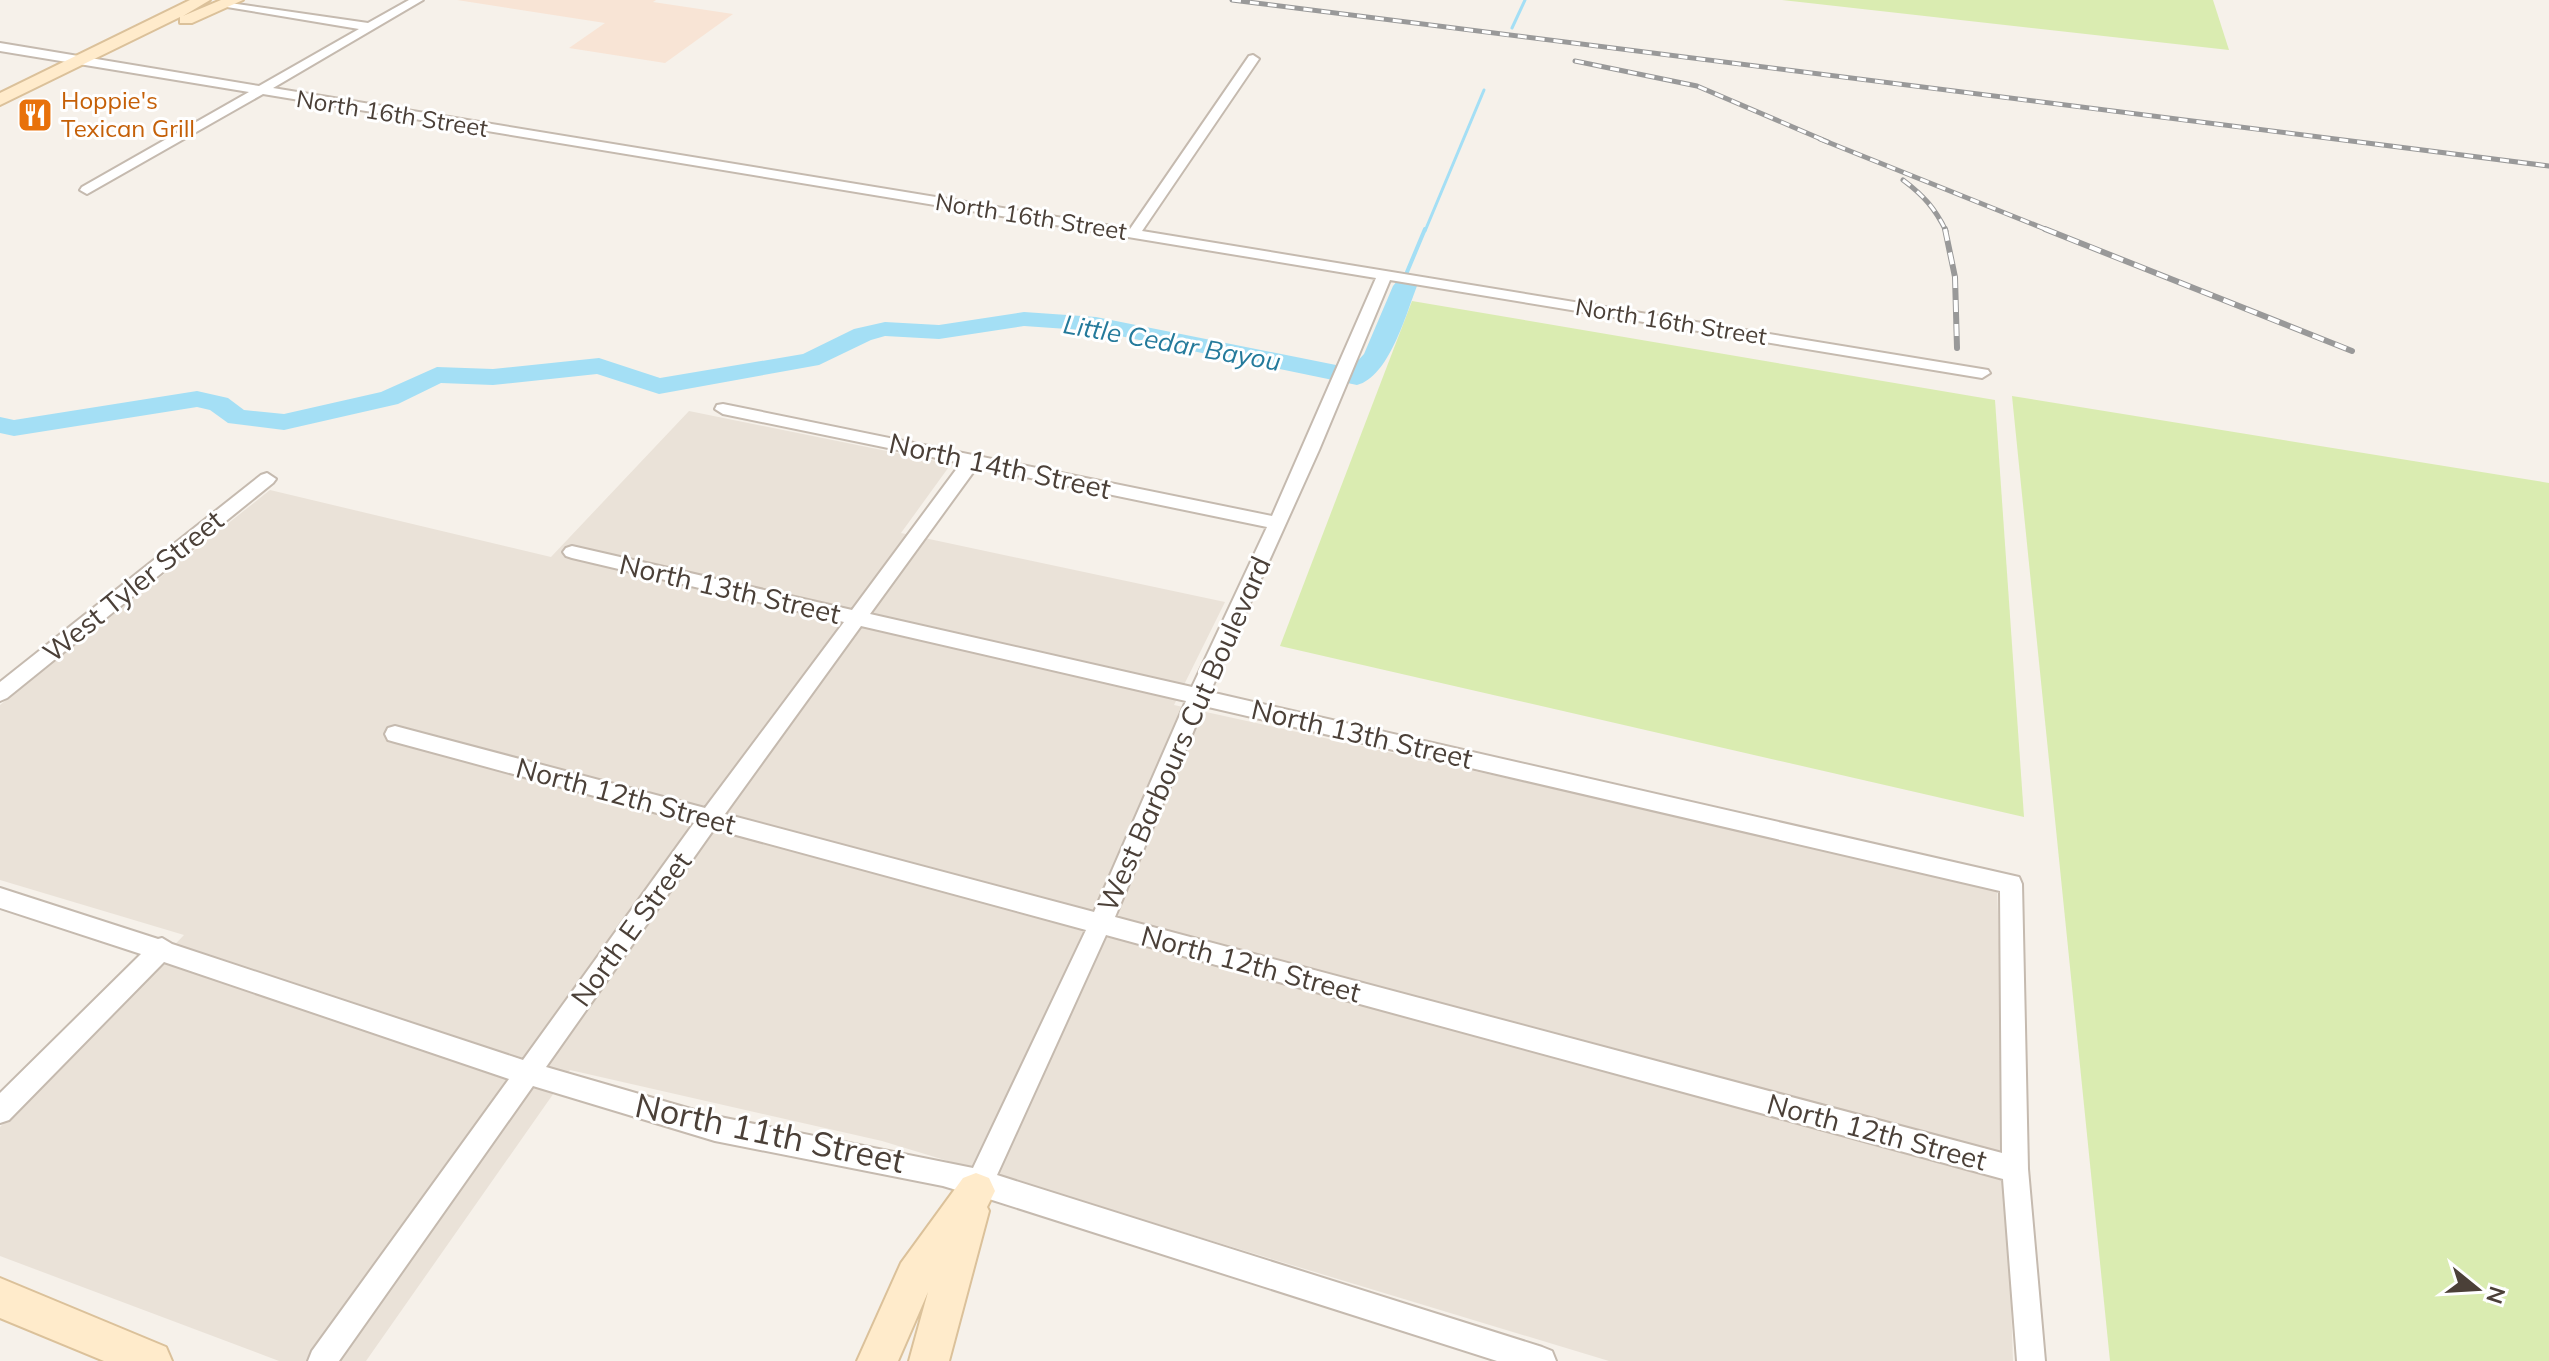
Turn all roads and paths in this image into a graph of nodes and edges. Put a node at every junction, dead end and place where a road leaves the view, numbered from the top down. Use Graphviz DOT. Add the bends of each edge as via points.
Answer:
graph roads {
  1 [pos="167,0"];
  2 [pos="202,0"];
  3 [pos="417,0"];
  4 [pos="231,2"];
  5 [pos="369,27"];
  6 [pos="0,47"];
  7 [pos="1253,59"];
  8 [pos="81,60"];
  9 [pos="258,92"];
  10 [pos="0,100"];
  11 [pos="87,190"];
  12 [pos="1133,234"];
  13 [pos="1385,275"];
  14 [pos="1982,373"];
  15 [pos="723,409"];
  16 [pos="972,461"];
  17 [pos="267,479"];
  18 [pos="1278,523"];
  19 [pos="572,552"];
  20 [pos="857,619"];
  21 [pos="0,693"];
  22 [pos="1198,696"];
  23 [pos="395,734"];
  24 [pos="709,819"];
  25 [pos="0,898"];
  26 [pos="1100,924"];
  27 [pos="162,948"];
  28 [pos="527,1073"];
  29 [pos="0,1111"];
  30 [pos="2015,1169"];
  31 [pos="978,1187"];
  32 [pos="0,1298"];
  33 [pos="152,1361"];
  34 [pos="322,1361"];
  35 [pos="877,1361"];
  36 [pos="929,1361"];
  37 [pos="1542,1361"];
  38 [pos="2031,1361"];
  1 -- 8 [label="main road" via="106,37"];
  2 -- 8 [label="main road"];
  3 -- 5 [label="street"];
  4 -- 5 [label="street"];
  4 -- 8 [label="main road"];
  5 -- 9 [label="street"];
  6 -- 8 [label="street, North 16th Street"];
  7 -- 12 [label="street"];
  8 -- 9 [label="street, North 16th Street"];
  8 -- 10 [label="main road"];
  9 -- 11 [label="street"];
  9 -- 12 [label="street, North 16th Street"];
  12 -- 13 [label="street, North 16th Street"];
  13 -- 14 [label="street, North 16th Street"];
  13 -- 18 [label="street, West Barbours Cut Boulevard"];
  15 -- 16 [label="street, North 14th Street"];
  16 -- 18 [label="street, North 14th Street"];
  16 -- 20 [label="street, North E Street"];
  17 -- 21 [label="street, West Tyler Street"];
  18 -- 22 [label="street, West Barbours Cut Boulevard"];
  19 -- 20 [label="street, North 13th Street"];
  20 -- 22 [label="street, North 13th Street"];
  20 -- 24 [label="street, North E Street"];
  22 -- 26 [label="street, West Barbours Cut Boulevard"];
  22 -- 30 [label="street, North 13th Street" via="2011,884"];
  23 -- 24 [label="street, North 12th Street"];
  24 -- 26 [label="street, North 12th Street"];
  24 -- 28 [label="street, North E Street"];
  25 -- 27 [label="street, North 11th Street"];
  26 -- 30 [label="street, North 12th Street"];
  26 -- 31 [label="street, West Barbours Cut Boulevard"];
  27 -- 28 [label="street, North 11th Street"];
  27 -- 29 [label="street"];
  28 -- 31 [label="street, North 11th Street" via="682,1120 921,1166"];
  28 -- 34 [label="street, North E Street"];
  30 -- 38 [label="street"];
  31 -- 35 [label="main road, West Barbours Cut Boulevard" via="915,1277"];
  31 -- 36 [label="main road, West Barbours Cut Boulevard"];
  31 -- 37 [label="street, North 11th Street"];
  32 -- 33 [label="main road"];
}
